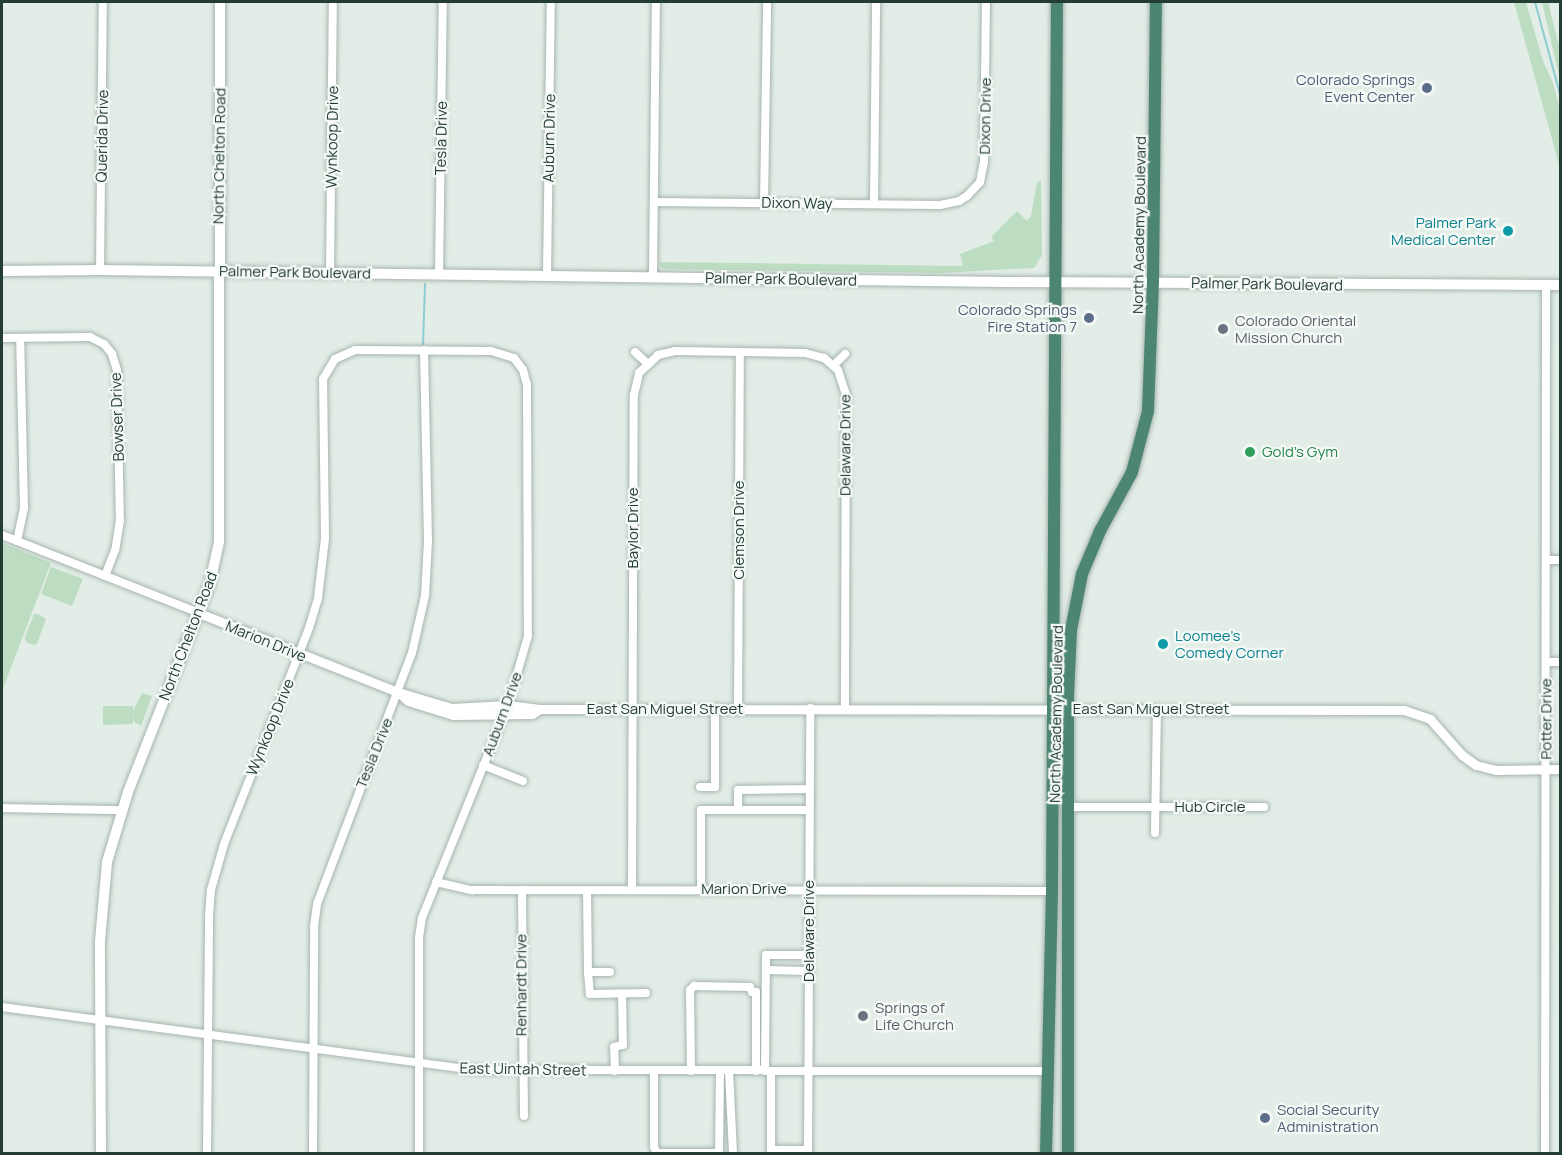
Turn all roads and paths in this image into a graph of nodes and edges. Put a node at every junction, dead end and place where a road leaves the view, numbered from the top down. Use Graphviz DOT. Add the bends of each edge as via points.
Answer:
graph roads {
  1 [pos="103,2"];
  2 [pos="220,2"];
  3 [pos="333,2"];
  4 [pos="443,2"];
  5 [pos="551,2"];
  6 [pos="656,2"];
  7 [pos="767,2"];
  8 [pos="876,2"];
  9 [pos="986,2"];
  10 [pos="1057,2"];
  11 [pos="1156,2"];
  12 [pos="654,202"];
  13 [pos="764,203"];
  14 [pos="874,204"];
  15 [pos="940,205"];
  16 [pos="100,270"];
  17 [pos="218,271"];
  18 [pos="2,272"];
  19 [pos="330,273"];
  20 [pos="439,274"];
  21 [pos="547,275"];
  22 [pos="653,277"];
  23 [pos="1153,281"];
  24 [pos="1055,282"];
  25 [pos="1546,285"];
  26 [pos="1560,285"];
  27 [pos="2,338"];
  28 [pos="20,338"];
  29 [pos="424,350"];
  30 [pos="635,352"];
  31 [pos="740,352"];
  32 [pos="845,354"];
  33 [pos="647,363"];
  34 [pos="834,365"];
  35 [pos="2,536"];
  36 [pos="17,541"];
  37 [pos="1547,560"];
  38 [pos="1560,560"];
  39 [pos="105,576"];
  40 [pos="199,613"];
  41 [pos="299,654"];
  42 [pos="1546,662"];
  43 [pos="1560,662"];
  44 [pos="398,692"];
  45 [pos="508,705"];
  46 [pos="715,708"];
  47 [pos="738,708"];
  48 [pos="810,708"];
  49 [pos="845,708"];
  50 [pos="540,709"];
  51 [pos="632,709"];
  52 [pos="1053,709"];
  53 [pos="1156,709"];
  54 [pos="1069,710"];
  55 [pos="504,715"];
  56 [pos="483,765"];
  57 [pos="1546,769"];
  58 [pos="1560,769"];
  59 [pos="523,781"];
  60 [pos="700,787"];
  61 [pos="809,789"];
  62 [pos="1069,807"];
  63 [pos="1264,807"];
  64 [pos="2,808"];
  65 [pos="1155,808"];
  66 [pos="122,810"];
  67 [pos="738,810"];
  68 [pos="809,810"];
  69 [pos="1155,832"];
  70 [pos="436,882"];
  71 [pos="632,889"];
  72 [pos="701,889"];
  73 [pos="522,890"];
  74 [pos="587,890"];
  75 [pos="808,890"];
  76 [pos="1052,891"];
  77 [pos="808,955"];
  78 [pos="766,970"];
  79 [pos="808,971"];
  80 [pos="588,972"];
  81 [pos="610,972"];
  82 [pos="622,993"];
  83 [pos="646,993"];
  84 [pos="2,1007"];
  85 [pos="100,1021"];
  86 [pos="207,1035"];
  87 [pos="313,1050"];
  88 [pos="418,1064"];
  89 [pos="523,1071"];
  90 [pos="615,1071"];
  91 [pos="654,1071"];
  92 [pos="691,1071"];
  93 [pos="725,1071"];
  94 [pos="756,1071"];
  95 [pos="768,1071"];
  96 [pos="808,1071"];
  97 [pos="1048,1071"];
  98 [pos="524,1116"];
  99 [pos="808,1152"];
  100 [pos="100,1154"];
  101 [pos="207,1154"];
  102 [pos="313,1154"];
  103 [pos="418,1154"];
  104 [pos="733,1154"];
  105 [pos="1046,1154"];
  106 [pos="1068,1154"];
  107 [pos="1545,1154"];
  1 -- 16 [label="street, Querida Drive"];
  2 -- 17 [label="main road, North Chelton Road"];
  3 -- 19 [label="street, Wynkoop Drive"];
  4 -- 20 [label="street, Tesla Drive"];
  5 -- 21 [label="street, Auburn Drive"];
  6 -- 12 [label="street"];
  7 -- 13 [label="street"];
  8 -- 14 [label="street"];
  9 -- 15 [label="street, Dixon Drive" via="983,174 967,196"];
  10 -- 24 [label="highway, North Academy Boulevard"];
  11 -- 23 [label="highway, North Academy Boulevard"];
  12 -- 13 [label="street, Dixon Way"];
  12 -- 22 [label="street"];
  13 -- 14 [label="street, Dixon Way"];
  14 -- 15 [label="street, Dixon Way"];
  16 -- 17 [label="main road, Palmer Park Boulevard"];
  16 -- 18 [label="main road, Palmer Park Boulevard"];
  17 -- 19 [label="main road, Palmer Park Boulevard"];
  17 -- 40 [label="main road, North Chelton Road" via="220,527 214,570"];
  19 -- 20 [label="main road, Palmer Park Boulevard"];
  20 -- 21 [label="main road, Palmer Park Boulevard"];
  21 -- 22 [label="main road, Palmer Park Boulevard"];
  22 -- 24 [label="main road, Palmer Park Boulevard"];
  23 -- 24 [label="main road, Palmer Park Boulevard"];
  23 -- 25 [label="main road, Palmer Park Boulevard"];
  23 -- 54 [label="highway, North Academy Boulevard" via="1148,411 1132,472 1089,554 1076,592 1069,653"];
  24 -- 52 [label="highway, North Academy Boulevard"];
  25 -- 26 [label="main road, Palmer Park Boulevard"];
  25 -- 37 [label="street, Potter Drive"];
  27 -- 28 [label="street, Bowser Drive"];
  28 -- 36 [label="street" via="24,508"];
  28 -- 39 [label="street, Bowser Drive" via="90,337 104,344 115,362 120,520 116,549"];
  29 -- 41 [label="street, Wynkoop Drive" via="355,350 335,359 326,371 322,386 323,562 314,613"];
  29 -- 44 [label="street, Tesla Drive" via="427,580 418,634"];
  29 -- 45 [label="street, Auburn Drive" via="499,352 514,358 526,376 528,636"];
  30 -- 33 [label="street"];
  31 -- 33 [label="street" via="675,351 658,355"];
  31 -- 34 [label="street" via="805,353"];
  31 -- 47 [label="street, Clemson Drive"];
  32 -- 34 [label="street"];
  33 -- 51 [label="street, Baylor Drive" via="636,379 634,395"];
  34 -- 49 [label="street, Delaware Drive" via="846,395"];
  35 -- 36 [label="street, Marion Drive"];
  36 -- 39 [label="street, Marion Drive"];
  37 -- 38 [label="street"];
  37 -- 42 [label="street, Potter Drive"];
  39 -- 40 [label="street, Marion Drive"];
  40 -- 41 [label="street, Marion Drive"];
  40 -- 66 [label="main road, North Chelton Road"];
  41 -- 44 [label="street, Marion Drive"];
  41 -- 86 [label="street, Wynkoop Drive" via="214,875 209,918"];
  42 -- 43 [label="street"];
  42 -- 57 [label="street, Potter Drive"];
  44 -- 45 [label="street, Marion Drive" via="451,708"];
  44 -- 55 [label="street, Marion Drive" via="408,701 441,713"];
  44 -- 87 [label="street, Tesla Drive" via="317,904"];
  45 -- 50 [label="street, East San Miguel Street"];
  45 -- 55 [label="street, Auburn Drive"];
  46 -- 47 [label="street, East San Miguel Street"];
  46 -- 51 [label="street, East San Miguel Street"];
  46 -- 60 [label="street" via="715,787"];
  47 -- 48 [label="street, East San Miguel Street"];
  48 -- 49 [label="street, East San Miguel Street"];
  48 -- 61 [label="street, Delaware Drive"];
  49 -- 52 [label="street, East San Miguel Street"];
  50 -- 51 [label="street, East San Miguel Street"];
  50 -- 55 [label="street, East San Miguel Street" via="532,714"];
  51 -- 71 [label="street, Baylor Drive"];
  52 -- 54 [label="street, East San Miguel Street"];
  52 -- 76 [label="highway, North Academy Boulevard"];
  53 -- 54 [label="street, East San Miguel Street"];
  53 -- 57 [label="street, East San Miguel Street" via="1404,710 1430,719 1476,765 1496,770"];
  53 -- 65 [label="street, Hub Circle"];
  54 -- 62 [label="highway, North Academy Boulevard"];
  55 -- 56 [label="street, Auburn Drive"];
  56 -- 59 [label="street"];
  56 -- 70 [label="street, Auburn Drive"];
  57 -- 58 [label="street, East San Miguel Street"];
  57 -- 107 [label="street, Potter Drive"];
  61 -- 67 [label="street" via="738,790"];
  61 -- 68 [label="street, Delaware Drive"];
  62 -- 65 [label="street, Hub Circle"];
  62 -- 106 [label="highway, North Academy Boulevard"];
  63 -- 65 [label="street, Hub Circle"];
  64 -- 66 [label="street"];
  65 -- 69 [label="street, Hub Circle"];
  66 -- 85 [label="main road, North Chelton Road" via="103,885"];
  67 -- 68 [label="street"];
  67 -- 72 [label="street" via="701,810"];
  68 -- 75 [label="street, Delaware Drive"];
  70 -- 73 [label="street, Marion Drive" via="472,890"];
  70 -- 88 [label="street, Auburn Drive" via="420,928"];
  71 -- 72 [label="street, Marion Drive"];
  71 -- 74 [label="street, Marion Drive"];
  72 -- 75 [label="street, Marion Drive"];
  73 -- 74 [label="street, Marion Drive"];
  73 -- 89 [label="street, Renhardt Drive"];
  74 -- 80 [label="street"];
  75 -- 76 [label="street, Marion Drive"];
  75 -- 77 [label="street, Delaware Drive"];
  76 -- 97 [label="highway, North Academy Boulevard"];
  77 -- 78 [label="street" via="766,955"];
  77 -- 79 [label="street, Delaware Drive"];
  78 -- 79 [label="street"];
  78 -- 95 [label="street"];
  79 -- 96 [label="street, Delaware Drive"];
  80 -- 81 [label="street"];
  80 -- 82 [label="street" via="590,994"];
  82 -- 83 [label="street"];
  82 -- 90 [label="street" via="623,1046 614,1047"];
  84 -- 85 [label="street, East Uintah Street"];
  85 -- 86 [label="street, East Uintah Street"];
  85 -- 100 [label="main road, North Chelton Road"];
  86 -- 87 [label="street, East Uintah Street"];
  86 -- 101 [label="street, Wynkoop Drive"];
  87 -- 88 [label="street, East Uintah Street"];
  87 -- 102 [label="street, Tesla Drive"];
  88 -- 89 [label="street, East Uintah Street"];
  88 -- 103 [label="street, Auburn Drive"];
  89 -- 90 [label="street, East Uintah Street"];
  89 -- 98 [label="street, Renhardt Drive"];
  90 -- 91 [label="street, East Uintah Street"];
  91 -- 92 [label="street, East Uintah Street"];
  91 -- 93 [label="street" via="657,1153 719,1153"];
  92 -- 93 [label="street, East Uintah Street"];
  92 -- 94 [label="street" via="690,990 694,986 750,987 756,992"];
  93 -- 94 [label="street, East Uintah Street"];
  93 -- 104 [label="street"];
  94 -- 95 [label="street, East Uintah Street"];
  95 -- 96 [label="street, East Uintah Street"];
  95 -- 99 [label="street" via="771,1150"];
  96 -- 97 [label="street, East Uintah Street"];
  96 -- 99 [label="street, Delaware Drive"];
  97 -- 105 [label="highway, North Academy Boulevard"];
}
